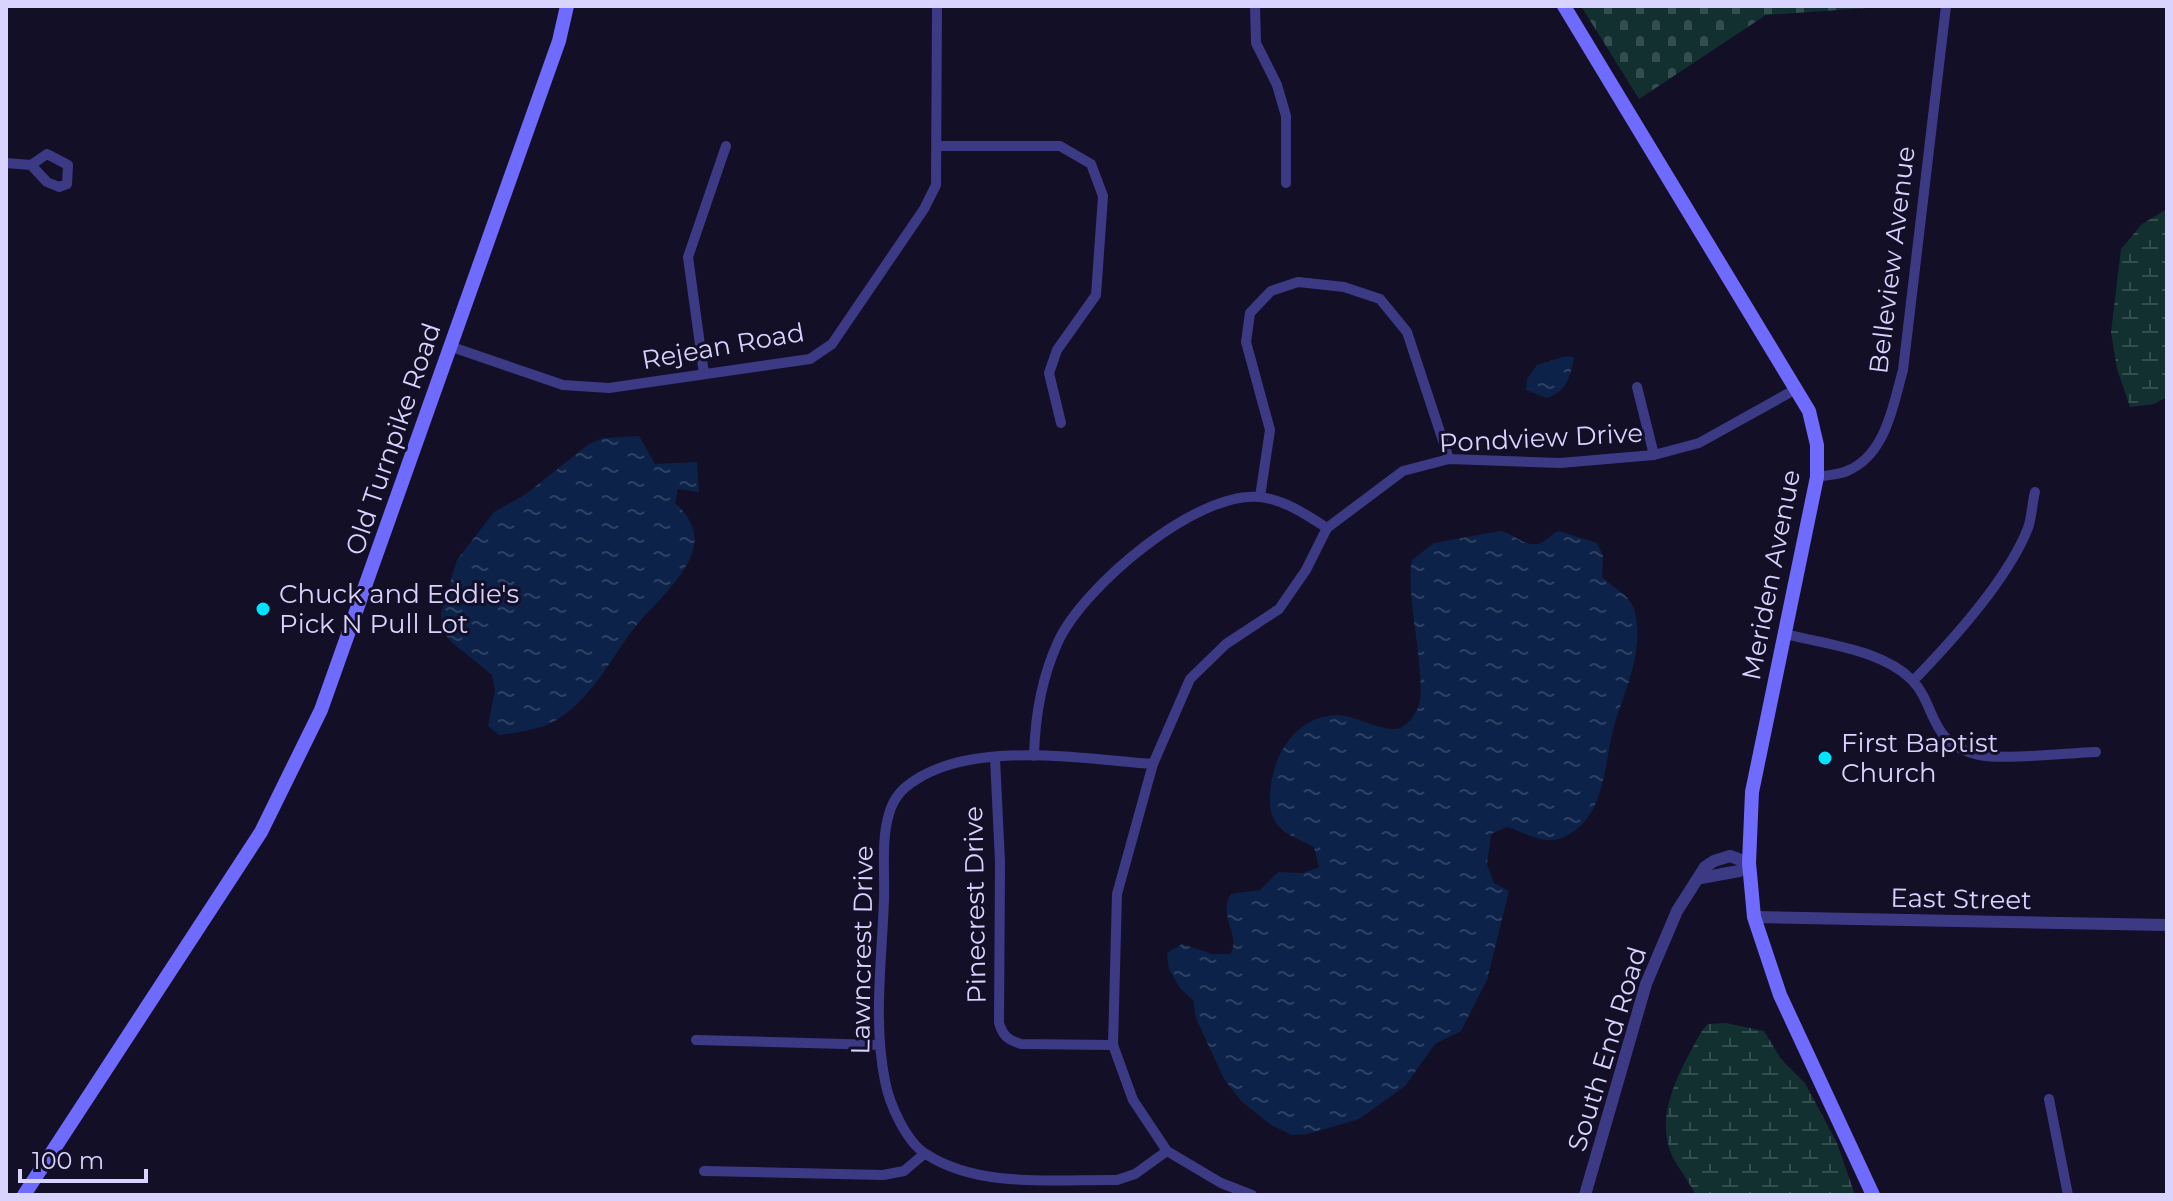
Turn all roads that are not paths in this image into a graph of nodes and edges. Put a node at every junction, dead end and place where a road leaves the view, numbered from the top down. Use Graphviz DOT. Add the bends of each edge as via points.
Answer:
graph roads {
  1 [pos="567,6"];
  2 [pos="937,6"];
  3 [pos="1255,6"];
  4 [pos="1564,6"];
  5 [pos="1946,6"];
  6 [pos="726,146"];
  7 [pos="937,146"];
  8 [pos="6,163"];
  9 [pos="31,165"];
  10 [pos="1286,183"];
  11 [pos="449,346"];
  12 [pos="704,374"];
  13 [pos="1637,387"];
  14 [pos="1796,389"];
  15 [pos="1061,423"];
  16 [pos="1654,455"];
  17 [pos="1449,459"];
  18 [pos="1817,477"];
  19 [pos="2035,492"];
  20 [pos="1260,497"];
  21 [pos="1327,528"];
  22 [pos="1786,634"];
  23 [pos="1913,681"];
  24 [pos="2096,752"];
  25 [pos="1034,756"];
  26 [pos="995,758"];
  27 [pos="1153,764"];
  28 [pos="1749,863"];
  29 [pos="1754,917"];
  30 [pos="2167,925"];
  31 [pos="696,1040"];
  32 [pos="880,1045"];
  33 [pos="1113,1045"];
  34 [pos="2049,1099"];
  35 [pos="1167,1151"];
  36 [pos="924,1154"];
  37 [pos="704,1171"];
  38 [pos="24,1195"];
  39 [pos="1252,1195"];
  40 [pos="1585,1195"];
  41 [pos="1873,1195"];
  42 [pos="2068,1195"];
  1 -- 11 [label="main road, Old Turnpike Road"];
  2 -- 7 [label="street, Rejean Road"];
  3 -- 10 [label="street" via="1256,43 1286,116"];
  4 -- 14 [label="main road, Meriden Avenue"];
  5 -- 18 [label="street, Belleview Avenue" via="1903,370 1887,426 1870,455 1847,471"];
  6 -- 12 [label="street" via="688,257"];
  7 -- 12 [label="street, Rejean Road" via="936,185 924,209 832,344 810,359"];
  7 -- 15 [label="street" via="1060,146 1091,164 1103,196 1096,295 1057,350 1049,373"];
  8 -- 9 [label="street"];
  11 -- 12 [label="street, Rejean Road" via="563,385 609,388"];
  11 -- 38 [label="main road, Old Turnpike Road" via="321,710 261,832"];
  13 -- 16 [label="street"];
  14 -- 16 [label="street, Pondview Drive" via="1699,443"];
  14 -- 18 [label="main road, Meriden Avenue" via="1809,411"];
  16 -- 17 [label="street, Pondview Drive" via="1560,463"];
  17 -- 20 [label="street" via="1407,332 1380,299 1344,287 1298,282 1271,291 1250,313 1246,342 1270,430"];
  17 -- 21 [label="street, Pondview Drive" via="1403,471"];
  18 -- 22 [label="main road, Meriden Avenue"];
  19 -- 23 [label="street" via="2028,528 1997,580 1950,643"];
  20 -- 21 [label="street" via="1301,511"];
  20 -- 25 [label="street" via="1217,505 1167,532 1110,572 1078,608 1044,679"];
  21 -- 27 [label="street, Pondview Drive" via="1279,609 1226,644 1190,679"];
  22 -- 23 [label="street" via="1876,657"];
  22 -- 28 [label="main road, Meriden Avenue" via="1752,792"];
  23 -- 24 [label="street" via="1934,724 1953,744 1980,755"];
  25 -- 26 [label="street, Lawncrest Drive"];
  25 -- 27 [label="street, Lawncrest Drive"];
  26 -- 32 [label="street, Lawncrest Drive" via="959,763 917,778 895,798 886,835"];
  26 -- 33 [label="street, Pinecrest Drive" via="1002,1032 1021,1044"];
  27 -- 33 [label="street, Pondview Drive" via="1117,894"];
  28 -- 29 [label="main road, Meriden Avenue"];
  28 -- 40 [label="street, South End Road" via="1739,871 1701,878 1677,911 1646,984"];
  29 -- 30 [label="street, East Street"];
  29 -- 41 [label="main road, Meriden Avenue" via="1780,995"];
  31 -- 32 [label="street"];
  32 -- 36 [label="street, Lawncrest Drive" via="885,1084 902,1124"];
  33 -- 35 [label="street, Pondview Drive" via="1133,1100"];
  34 -- 42 [label="street"];
  35 -- 36 [label="street" via="1117,1180 995,1176"];
  35 -- 39 [label="street, Pondview Drive"];
  36 -- 37 [label="street" via="904,1171 883,1175"];
}
